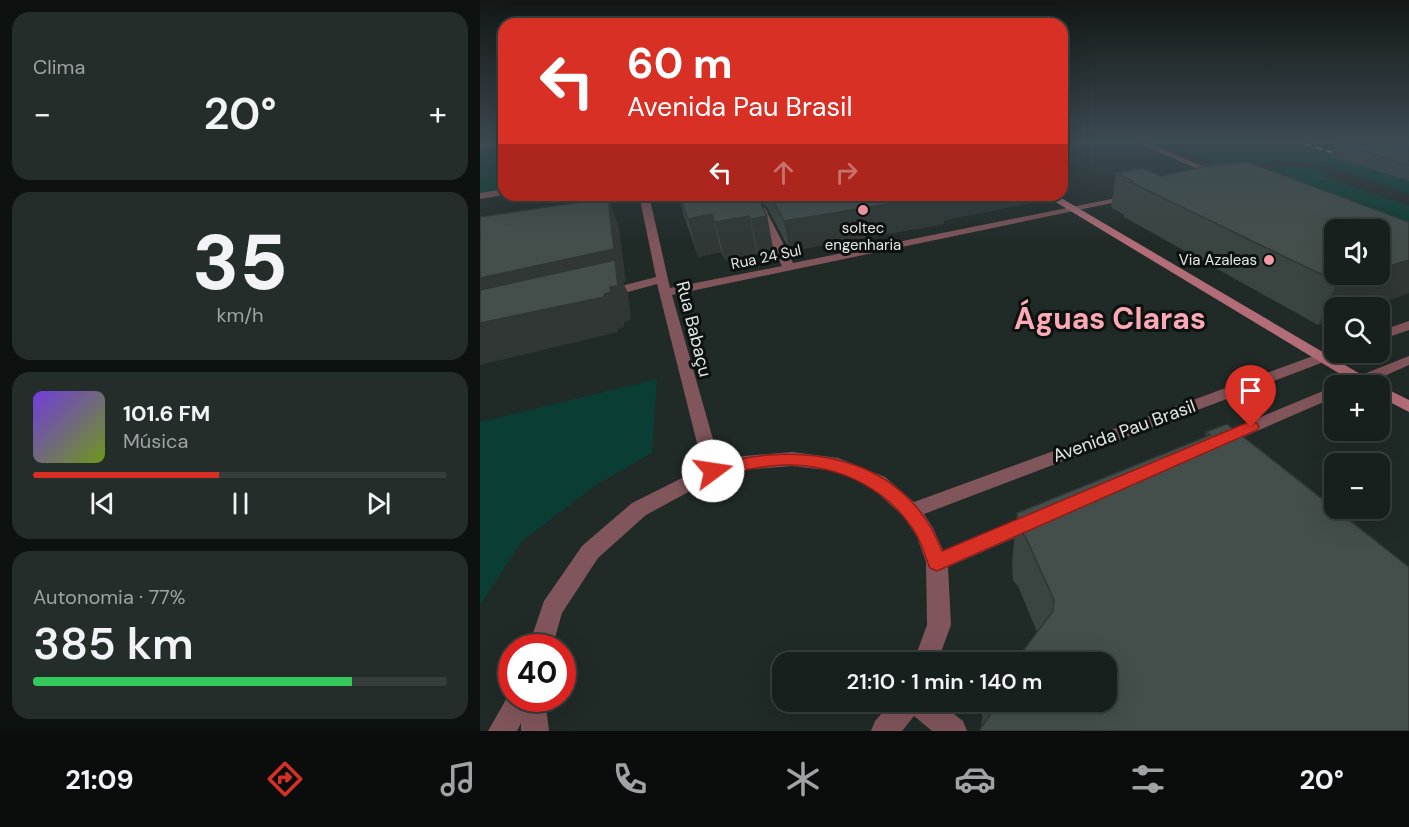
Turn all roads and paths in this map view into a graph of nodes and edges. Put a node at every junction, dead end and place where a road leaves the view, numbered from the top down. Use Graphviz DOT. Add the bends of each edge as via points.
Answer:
graph roads {
  1 [pos="1216,174"];
  2 [pos="1203,182"];
  3 [pos="498,193"];
  4 [pos="480,196"];
  5 [pos="1136,196"];
  6 [pos="645,201"];
  7 [pos="1059,201"];
  8 [pos="760,208"];
  9 [pos="1073,210"];
  10 [pos="789,267"];
  11 [pos="664,286"];
  12 [pos="597,296"];
  13 [pos="1409,325"];
  14 [pos="1390,332"];
  15 [pos="1324,352"];
  16 [pos="1324,357"];
  17 [pos="1409,360"];
  18 [pos="1339,363"];
  19 [pos="1351,375"];
  20 [pos="1377,375"];
  21 [pos="1324,396"];
  22 [pos="1390,396"];
  23 [pos="1409,407"];
  24 [pos="1206,446"];
  25 [pos="713,471"];
  26 [pos="911,511"];
  27 [pos="1045,516"];
  28 [pos="937,562"];
  29 [pos="544,634"];
  30 [pos="929,652"];
  31 [pos="512,712"];
  32 [pos="533,712"];
  33 [pos="901,712"];
  34 [pos="929,712"];
  35 [pos="502,731"];
  36 [pos="535,731"];
  37 [pos="885,731"];
  38 [pos="952,731"];
  1 -- 2 [label="street" via="1225,178"];
  3 -- 4 [label="street"];
  5 -- 9 [label="street, Rua 24 Sul"];
  6 -- 11 [label="street, Rua Babaçu"];
  7 -- 9 [label="main road"];
  8 -- 10 [label="street"];
  9 -- 10 [label="street, Rua 24 Sul"];
  9 -- 15 [label="main road"];
  10 -- 11 [label="street, Rua 24 Sul"];
  11 -- 12 [label="street, Rua 24 Sul"];
  11 -- 25 [label="street, Rua Babaçu"];
  13 -- 14 [label="street"];
  16 -- 26 [label="street, Avenida Pau Brasil"];
  17 -- 20 [label="street"];
  18 -- 19 [label="main road"];
  21 -- 24 [label="street"];
  22 -- 23 [label="main road"];
  25 -- 26 [label="street" via="744,463 792,459 838,465 878,482"];
  25 -- 29 [label="street" via="639,509 590,552 552,609"];
  26 -- 28 [label="street" via="927,534"];
  27 -- 28 [label="street"];
  28 -- 30 [label="street" via="939,626"];
  31 -- 35 [label="street"];
  32 -- 36 [label="street"];
  33 -- 37 [label="street"];
  34 -- 38 [label="street"];
}
